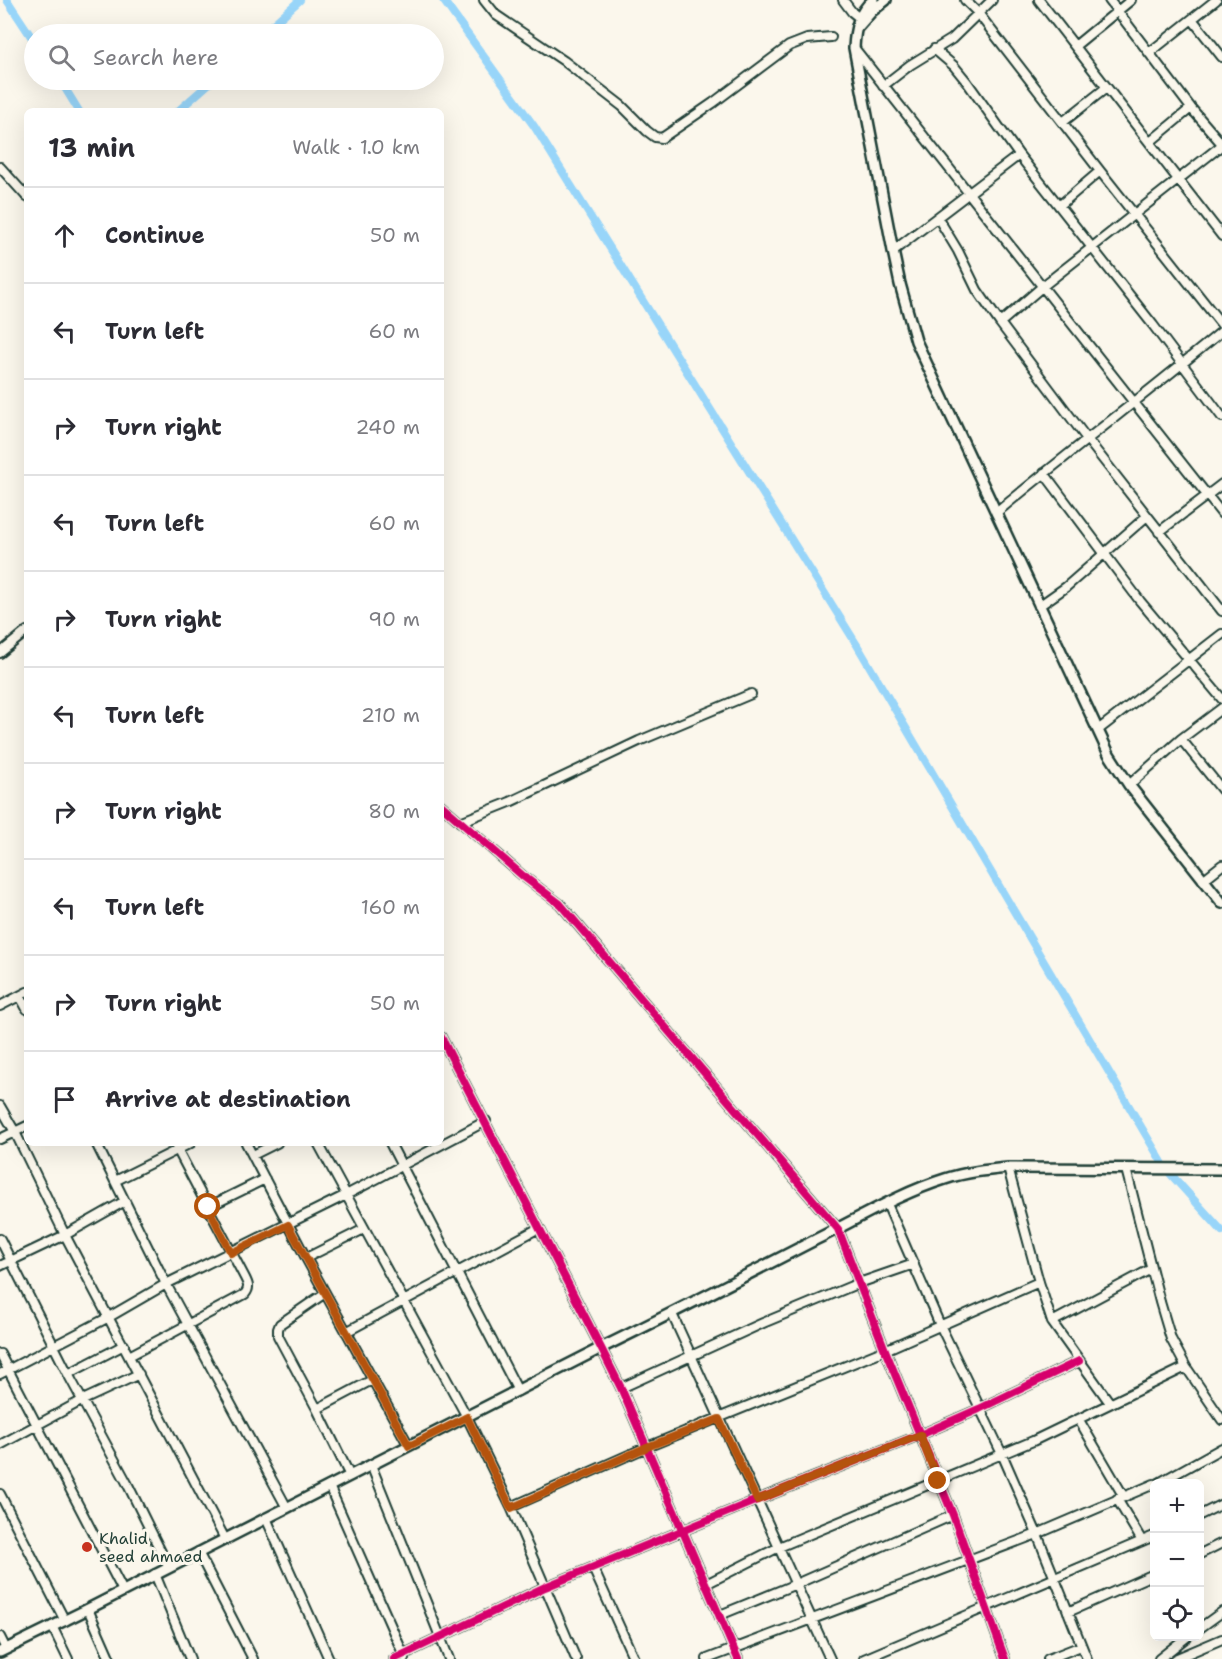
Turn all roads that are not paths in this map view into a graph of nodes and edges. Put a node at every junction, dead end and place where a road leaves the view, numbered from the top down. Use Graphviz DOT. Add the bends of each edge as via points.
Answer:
graph roads {
  1 [pos="484,0"];
  2 [pos="843,0"];
  3 [pos="873,0"];
  4 [pos="886,0"];
  5 [pos="965,0"];
  6 [pos="992,0"];
  7 [pos="1039,0"];
  8 [pos="1110,0"];
  9 [pos="1131,0"];
  10 [pos="1216,0"];
  11 [pos="1118,10"];
  12 [pos="978,13"];
  13 [pos="1192,19"];
  14 [pos="860,23"];
  15 [pos="831,37"];
  16 [pos="1076,46"];
  17 [pos="854,48"];
  18 [pos="934,49"];
  19 [pos="1149,53"];
  20 [pos="1222,57"];
  21 [pos="883,86"];
  22 [pos="1106,88"];
  23 [pos="1191,108"];
  24 [pos="1063,122"];
  25 [pos="1150,142"];
  26 [pos="1222,145"];
  27 [pos="1019,155"];
  28 [pos="0,167"];
  29 [pos="1100,171"];
  30 [pos="1179,179"];
  31 [pos="24,194"];
  32 [pos="969,194"];
  33 [pos="1059,207"];
  34 [pos="1136,215"];
  35 [pos="938,218"];
  36 [pos="1222,236"];
  37 [pos="1092,249"];
  38 [pos="893,251"];
  39 [pos="1043,286"];
  40 [pos="1000,323"];
  41 [pos="1222,326"];
  42 [pos="1222,331"];
  43 [pos="1182,365"];
  44 [pos="1134,401"];
  45 [pos="1222,417"];
  46 [pos="1087,439"];
  47 [pos="1044,472"];
  48 [pos="1222,484"];
  49 [pos="1208,495"];
  50 [pos="996,513"];
  51 [pos="1222,514"];
  52 [pos="1147,516"];
  53 [pos="1159,532"];
  54 [pos="1105,554"];
  55 [pos="1039,606"];
  56 [pos="1222,611"];
  57 [pos="24,633"];
  58 [pos="1222,634"];
  59 [pos="0,653"];
  60 [pos="1189,660"];
  61 [pos="751,694"];
  62 [pos="1222,699"];
  63 [pos="1222,708"];
  64 [pos="1098,730"];
  65 [pos="1181,739"];
  66 [pos="1129,785"];
  67 [pos="1222,790"];
  68 [pos="444,808"];
  69 [pos="460,822"];
  70 [pos="1222,865"];
  71 [pos="1203,880"];
  72 [pos="1222,903"];
  73 [pos="24,994"];
  74 [pos="0,1006"];
  75 [pos="444,1043"];
  76 [pos="0,1106"];
  77 [pos="486,1121"];
  78 [pos="24,1128"];
  79 [pos="15,1132"];
  80 [pos="0,1139"];
  81 [pos="444,1144"];
  82 [pos="98,1146"];
  83 [pos="176,1146"];
  84 [pos="248,1146"];
  85 [pos="271,1146"];
  86 [pos="320,1146"];
  87 [pos="392,1146"];
  88 [pos="439,1146"];
  89 [pos="253,1155"];
  90 [pos="402,1166"];
  91 [pos="1008,1168"];
  92 [pos="1126,1169"];
  93 [pos="1222,1169"];
  94 [pos="265,1179"];
  95 [pos="115,1181"];
  96 [pos="346,1195"];
  97 [pos="125,1201"];
  98 [pos="887,1204"];
  99 [pos="208,1207"];
  100 [pos="288,1225"];
  101 [pos="539,1228"];
  102 [pos="364,1229"];
  103 [pos="838,1229"];
  104 [pos="65,1234"];
  105 [pos="0,1239"];
  106 [pos="231,1253"];
  107 [pos="306,1258"];
  108 [pos="11,1260"];
  109 [pos="914,1264"];
  110 [pos="0,1266"];
  111 [pos="1151,1269"];
  112 [pos="456,1273"];
  113 [pos="1039,1282"];
  114 [pos="859,1283"];
  115 [pos="166,1284"];
  116 [pos="325,1293"];
  117 [pos="403,1300"];
  118 [pos="672,1314"];
  119 [pos="109,1317"];
  120 [pos="1052,1322"];
  121 [pos="188,1324"];
  122 [pos="940,1325"];
  123 [pos="346,1332"];
  124 [pos="53,1345"];
  125 [pos="124,1345"];
  126 [pos="602,1348"];
  127 [pos="885,1350"];
  128 [pos="0,1354"];
  129 [pos="129,1356"];
  130 [pos="692,1357"];
  131 [pos="1079,1361"];
  132 [pos="1186,1367"];
  133 [pos="4,1372"];
  134 [pos="68,1374"];
  135 [pos="139,1374"];
  136 [pos="372,1380"];
  137 [pos="621,1388"];
  138 [pos="518,1391"];
  139 [pos="83,1400"];
  140 [pos="1110,1403"];
  141 [pos="317,1409"];
  142 [pos="979,1409"];
  143 [pos="467,1417"];
  144 [pos="719,1419"];
  145 [pos="1079,1420"];
  146 [pos="1222,1420"];
  147 [pos="37,1425"];
  148 [pos="920,1435"];
  149 [pos="0,1445"];
  150 [pos="409,1446"];
  151 [pos="647,1447"];
  152 [pos="1222,1448"];
  153 [pos="1002,1454"];
  154 [pos="371,1465"];
  155 [pos="350,1476"];
  156 [pos="1165,1479"];
  157 [pos="938,1481"];
  158 [pos="329,1486"];
  159 [pos="1150,1486"];
  160 [pos="0,1494"];
  161 [pos="1121,1498"];
  162 [pos="757,1500"];
  163 [pos="1222,1504"];
  164 [pos="287,1508"];
  165 [pos="511,1508"];
  166 [pos="1204,1513"];
  167 [pos="953,1515"];
  168 [pos="266,1518"];
  169 [pos="682,1530"];
  170 [pos="1037,1534"];
  171 [pos="1150,1538"];
  172 [pos="225,1539"];
  173 [pos="1142,1541"];
  174 [pos="1222,1543"];
  175 [pos="779,1547"];
  176 [pos="198,1552"];
  177 [pos="1204,1552"];
  178 [pos="969,1560"];
  179 [pos="169,1568"];
  180 [pos="594,1568"];
  181 [pos="155,1574"];
  182 [pos="1150,1576"];
  183 [pos="1054,1578"];
  184 [pos="706,1584"];
  185 [pos="796,1584"];
  186 [pos="545,1587"];
  187 [pos="123,1591"];
  188 [pos="987,1608"];
  189 [pos="88,1609"];
  190 [pos="1068,1612"];
  191 [pos="1222,1612"];
  192 [pos="720,1615"];
  193 [pos="812,1618"];
  194 [pos="65,1620"];
  195 [pos="1204,1625"];
  196 [pos="52,1626"];
  197 [pos="0,1637"];
  198 [pos="440,1637"];
  199 [pos="1222,1639"];
  200 [pos="1182,1641"];
  201 [pos="1081,1646"];
  202 [pos="734,1649"];
  203 [pos="3,1650"];
  204 [pos="405,1657"];
  205 [pos="68,1659"];
  206 [pos="110,1659"];
  207 [pos="190,1659"];
  208 [pos="253,1659"];
  209 [pos="329,1659"];
  210 [pos="394,1659"];
  211 [pos="449,1659"];
  212 [pos="576,1659"];
  213 [pos="634,1659"];
  214 [pos="707,1659"];
  215 [pos="738,1659"];
  216 [pos="830,1659"];
  217 [pos="864,1659"];
  218 [pos="1005,1659"];
  219 [pos="1048,1659"];
  220 [pos="1087,1659"];
  221 [pos="1159,1659"];
  222 [pos="1175,1659"];
  1 -- 15 [label="street" via="496,15 564,61 647,131 662,138 789,46 807,39"];
  2 -- 14 [label="street"];
  3 -- 14 [label="main road"];
  4 -- 14 [label="main road"];
  5 -- 12 [label="street"];
  6 -- 12 [label="street"];
  7 -- 16 [label="street"];
  8 -- 11 [label="street"];
  9 -- 11 [label="street"];
  10 -- 13 [label="street"];
  11 -- 16 [label="street"];
  11 -- 19 [label="street"];
  12 -- 18 [label="street" via="952,39"];
  12 -- 24 [label="street"];
  13 -- 19 [label="street"];
  13 -- 20 [label="street"];
  14 -- 17 [label="main road"];
  16 -- 22 [label="street"];
  17 -- 21 [label="street"];
  17 -- 38 [label="main road"];
  18 -- 21 [label="street"];
  18 -- 27 [label="street" via="967,82"];
  19 -- 23 [label="street"];
  21 -- 32 [label="street"];
  22 -- 24 [label="street"];
  22 -- 25 [label="street"];
  23 -- 25 [label="street"];
  23 -- 26 [label="street"];
  24 -- 29 [label="street"];
  25 -- 30 [label="street"];
  26 -- 30 [label="street"];
  27 -- 32 [label="street"];
  27 -- 33 [label="street"];
  28 -- 31 [label="street"];
  29 -- 33 [label="street"];
  29 -- 34 [label="street"];
  30 -- 34 [label="street"];
  30 -- 36 [label="street"];
  32 -- 35 [label="street"];
  32 -- 39 [label="street"];
  33 -- 37 [label="street"];
  34 -- 37 [label="street"];
  34 -- 41 [label="street"];
  35 -- 38 [label="street"];
  35 -- 40 [label="street" via="977,290"];
  37 -- 39 [label="street"];
  37 -- 43 [label="street"];
  38 -- 50 [label="main road" via="916,341"];
  39 -- 40 [label="street"];
  39 -- 44 [label="street"];
  40 -- 46 [label="street"];
  42 -- 43 [label="street"];
  43 -- 44 [label="street"];
  43 -- 45 [label="street"];
  44 -- 46 [label="street"];
  44 -- 49 [label="street"];
  46 -- 47 [label="street"];
  46 -- 52 [label="street"];
  47 -- 50 [label="street"];
  47 -- 54 [label="street"];
  48 -- 49 [label="street"];
  49 -- 51 [label="street"];
  49 -- 53 [label="street"];
  50 -- 55 [label="main road"];
  52 -- 53 [label="street"];
  52 -- 54 [label="street"];
  53 -- 56 [label="street"];
  54 -- 55 [label="street"];
  54 -- 60 [label="street"];
  55 -- 64 [label="main road"];
  57 -- 59 [label="street"];
  58 -- 60 [label="street"];
  60 -- 62 [label="street"];
  60 -- 64 [label="street"];
  61 -- 69 [label="street"];
  63 -- 65 [label="street"];
  64 -- 66 [label="main road"];
  65 -- 66 [label="street"];
  65 -- 67 [label="street"];
  66 -- 71 [label="main road"];
  68 -- 69 [label="street"];
  69 -- 103 [label="street" via="560,904"];
  70 -- 71 [label="street"];
  71 -- 72 [label="main road"];
  73 -- 74 [label="street"];
  75 -- 77 [label="street"];
  76 -- 79 [label="street"];
  77 -- 81 [label="street"];
  77 -- 101 [label="street"];
  78 -- 79 [label="street"];
  79 -- 80 [label="street"];
  79 -- 104 [label="street"];
  82 -- 95 [label="street"];
  83 -- 95 [label="street"];
  83 -- 99 [label="street"];
  84 -- 89 [label="street"];
  85 -- 89 [label="street"];
  86 -- 96 [label="street"];
  87 -- 90 [label="street"];
  88 -- 90 [label="street"];
  89 -- 94 [label="street"];
  90 -- 96 [label="street"];
  90 -- 112 [label="street"];
  91 -- 92 [label="main road"];
  91 -- 98 [label="main road" via="946,1178"];
  91 -- 113 [label="street"];
  92 -- 93 [label="main road"];
  92 -- 111 [label="street"];
  94 -- 99 [label="street"];
  94 -- 100 [label="street"];
  95 -- 97 [label="street"];
  96 -- 100 [label="street"];
  96 -- 102 [label="street"];
  97 -- 104 [label="street"];
  97 -- 115 [label="street"];
  98 -- 103 [label="main road"];
  98 -- 109 [label="street"];
  99 -- 106 [label="street"];
  100 -- 106 [label="street"];
  100 -- 107 [label="street"];
  101 -- 112 [label="street"];
  101 -- 126 [label="street"];
  102 -- 107 [label="street"];
  102 -- 117 [label="street"];
  103 -- 114 [label="street"];
  103 -- 118 [label="main road"];
  104 -- 108 [label="street"];
  104 -- 119 [label="street"];
  105 -- 108 [label="street"];
  106 -- 115 [label="street"];
  106 -- 121 [label="street" via="246,1278 248,1290"];
  107 -- 116 [label="street"];
  108 -- 110 [label="street"];
  108 -- 124 [label="street"];
  109 -- 114 [label="street"];
  109 -- 122 [label="street"];
  111 -- 120 [label="street"];
  111 -- 132 [label="street" via="1171,1339"];
  112 -- 117 [label="street"];
  112 -- 138 [label="street"];
  113 -- 120 [label="street"];
  113 -- 122 [label="street"];
  114 -- 127 [label="street"];
  114 -- 130 [label="street"];
  115 -- 119 [label="street"];
  115 -- 121 [label="street"];
  116 -- 123 [label="street"];
  116 -- 141 [label="street" via="285,1319 278,1329 283,1347"];
  117 -- 123 [label="street"];
  117 -- 143 [label="street"];
  118 -- 126 [label="main road"];
  118 -- 130 [label="street"];
  119 -- 124 [label="street"];
  119 -- 125 [label="street"];
  120 -- 131 [label="street"];
  121 -- 129 [label="street"];
  121 -- 164 [label="street"];
  122 -- 127 [label="street"];
  122 -- 142 [label="street"];
  123 -- 136 [label="street"];
  124 -- 133 [label="street"];
  124 -- 134 [label="street"];
  125 -- 129 [label="street"];
  125 -- 134 [label="street"];
  126 -- 137 [label="street"];
  126 -- 138 [label="main road"];
  127 -- 144 [label="street"];
  127 -- 148 [label="street"];
  128 -- 133 [label="street"];
  129 -- 135 [label="street"];
  130 -- 137 [label="street"];
  130 -- 144 [label="street"];
  131 -- 140 [label="street"];
  131 -- 142 [label="street"];
  132 -- 140 [label="street"];
  132 -- 146 [label="street"];
  133 -- 147 [label="street"];
  134 -- 139 [label="street"];
  135 -- 139 [label="street"];
  135 -- 172 [label="street"];
  136 -- 141 [label="street"];
  136 -- 150 [label="street"];
  137 -- 151 [label="street"];
  138 -- 143 [label="main road"];
  139 -- 147 [label="street"];
  139 -- 179 [label="street"];
  140 -- 145 [label="street"];
  141 -- 155 [label="street"];
  142 -- 148 [label="street"];
  142 -- 153 [label="street"];
  143 -- 150 [label="main road"];
  143 -- 165 [label="street"];
  144 -- 151 [label="street"];
  144 -- 162 [label="street"];
  145 -- 153 [label="street"];
  145 -- 161 [label="street"];
  147 -- 149 [label="street"];
  147 -- 187 [label="street"];
  148 -- 157 [label="street"];
  148 -- 162 [label="street"];
  150 -- 154 [label="main road"];
  151 -- 165 [label="street"];
  151 -- 169 [label="street"];
  152 -- 156 [label="street"];
  153 -- 157 [label="street"];
  153 -- 170 [label="street"];
  154 -- 155 [label="main road"];
  154 -- 198 [label="street"];
  155 -- 158 [label="main road"];
  157 -- 167 [label="street"];
  157 -- 175 [label="street"];
  158 -- 164 [label="main road"];
  158 -- 204 [label="street"];
  159 -- 161 [label="street"];
  160 -- 194 [label="street"];
  161 -- 170 [label="street"];
  161 -- 173 [label="street"];
  162 -- 169 [label="street"];
  162 -- 175 [label="street"];
  163 -- 166 [label="street"];
  164 -- 168 [label="main road"];
  165 -- 186 [label="street"];
  167 -- 178 [label="street"];
  167 -- 185 [label="street"];
  168 -- 172 [label="main road"];
  168 -- 209 [label="street"];
  169 -- 180 [label="street"];
  169 -- 184 [label="street"];
  170 -- 178 [label="street"];
  170 -- 183 [label="street"];
  171 -- 173 [label="street"];
  172 -- 176 [label="main road"];
  173 -- 183 [label="street"];
  174 -- 177 [label="street"];
  175 -- 184 [label="street"];
  175 -- 185 [label="street"];
  176 -- 179 [label="main road"];
  176 -- 208 [label="street"];
  178 -- 188 [label="street"];
  178 -- 193 [label="street"];
  179 -- 181 [label="main road"];
  180 -- 186 [label="street"];
  180 -- 213 [label="street"];
  181 -- 187 [label="main road"];
  181 -- 207 [label="street"];
  182 -- 190 [label="street"];
  183 -- 188 [label="street"];
  183 -- 190 [label="street"];
  184 -- 192 [label="street"];
  185 -- 192 [label="street"];
  185 -- 193 [label="street"];
  186 -- 198 [label="street"];
  186 -- 212 [label="street"];
  187 -- 189 [label="main road"];
  188 -- 217 [label="street"];
  188 -- 218 [label="street"];
  189 -- 194 [label="main road"];
  189 -- 206 [label="street"];
  190 -- 201 [label="street"];
  191 -- 195 [label="street"];
  192 -- 202 [label="street"];
  193 -- 202 [label="street"];
  193 -- 216 [label="street"];
  194 -- 196 [label="main road"];
  196 -- 203 [label="main road"];
  196 -- 205 [label="street"];
  197 -- 203 [label="street"];
  198 -- 204 [label="street"];
  198 -- 211 [label="street"];
  199 -- 222 [label="street"];
  200 -- 221 [label="street"];
  201 -- 219 [label="street"];
  201 -- 220 [label="street"];
  202 -- 214 [label="street"];
  202 -- 215 [label="street"];
  204 -- 210 [label="street"];
}
